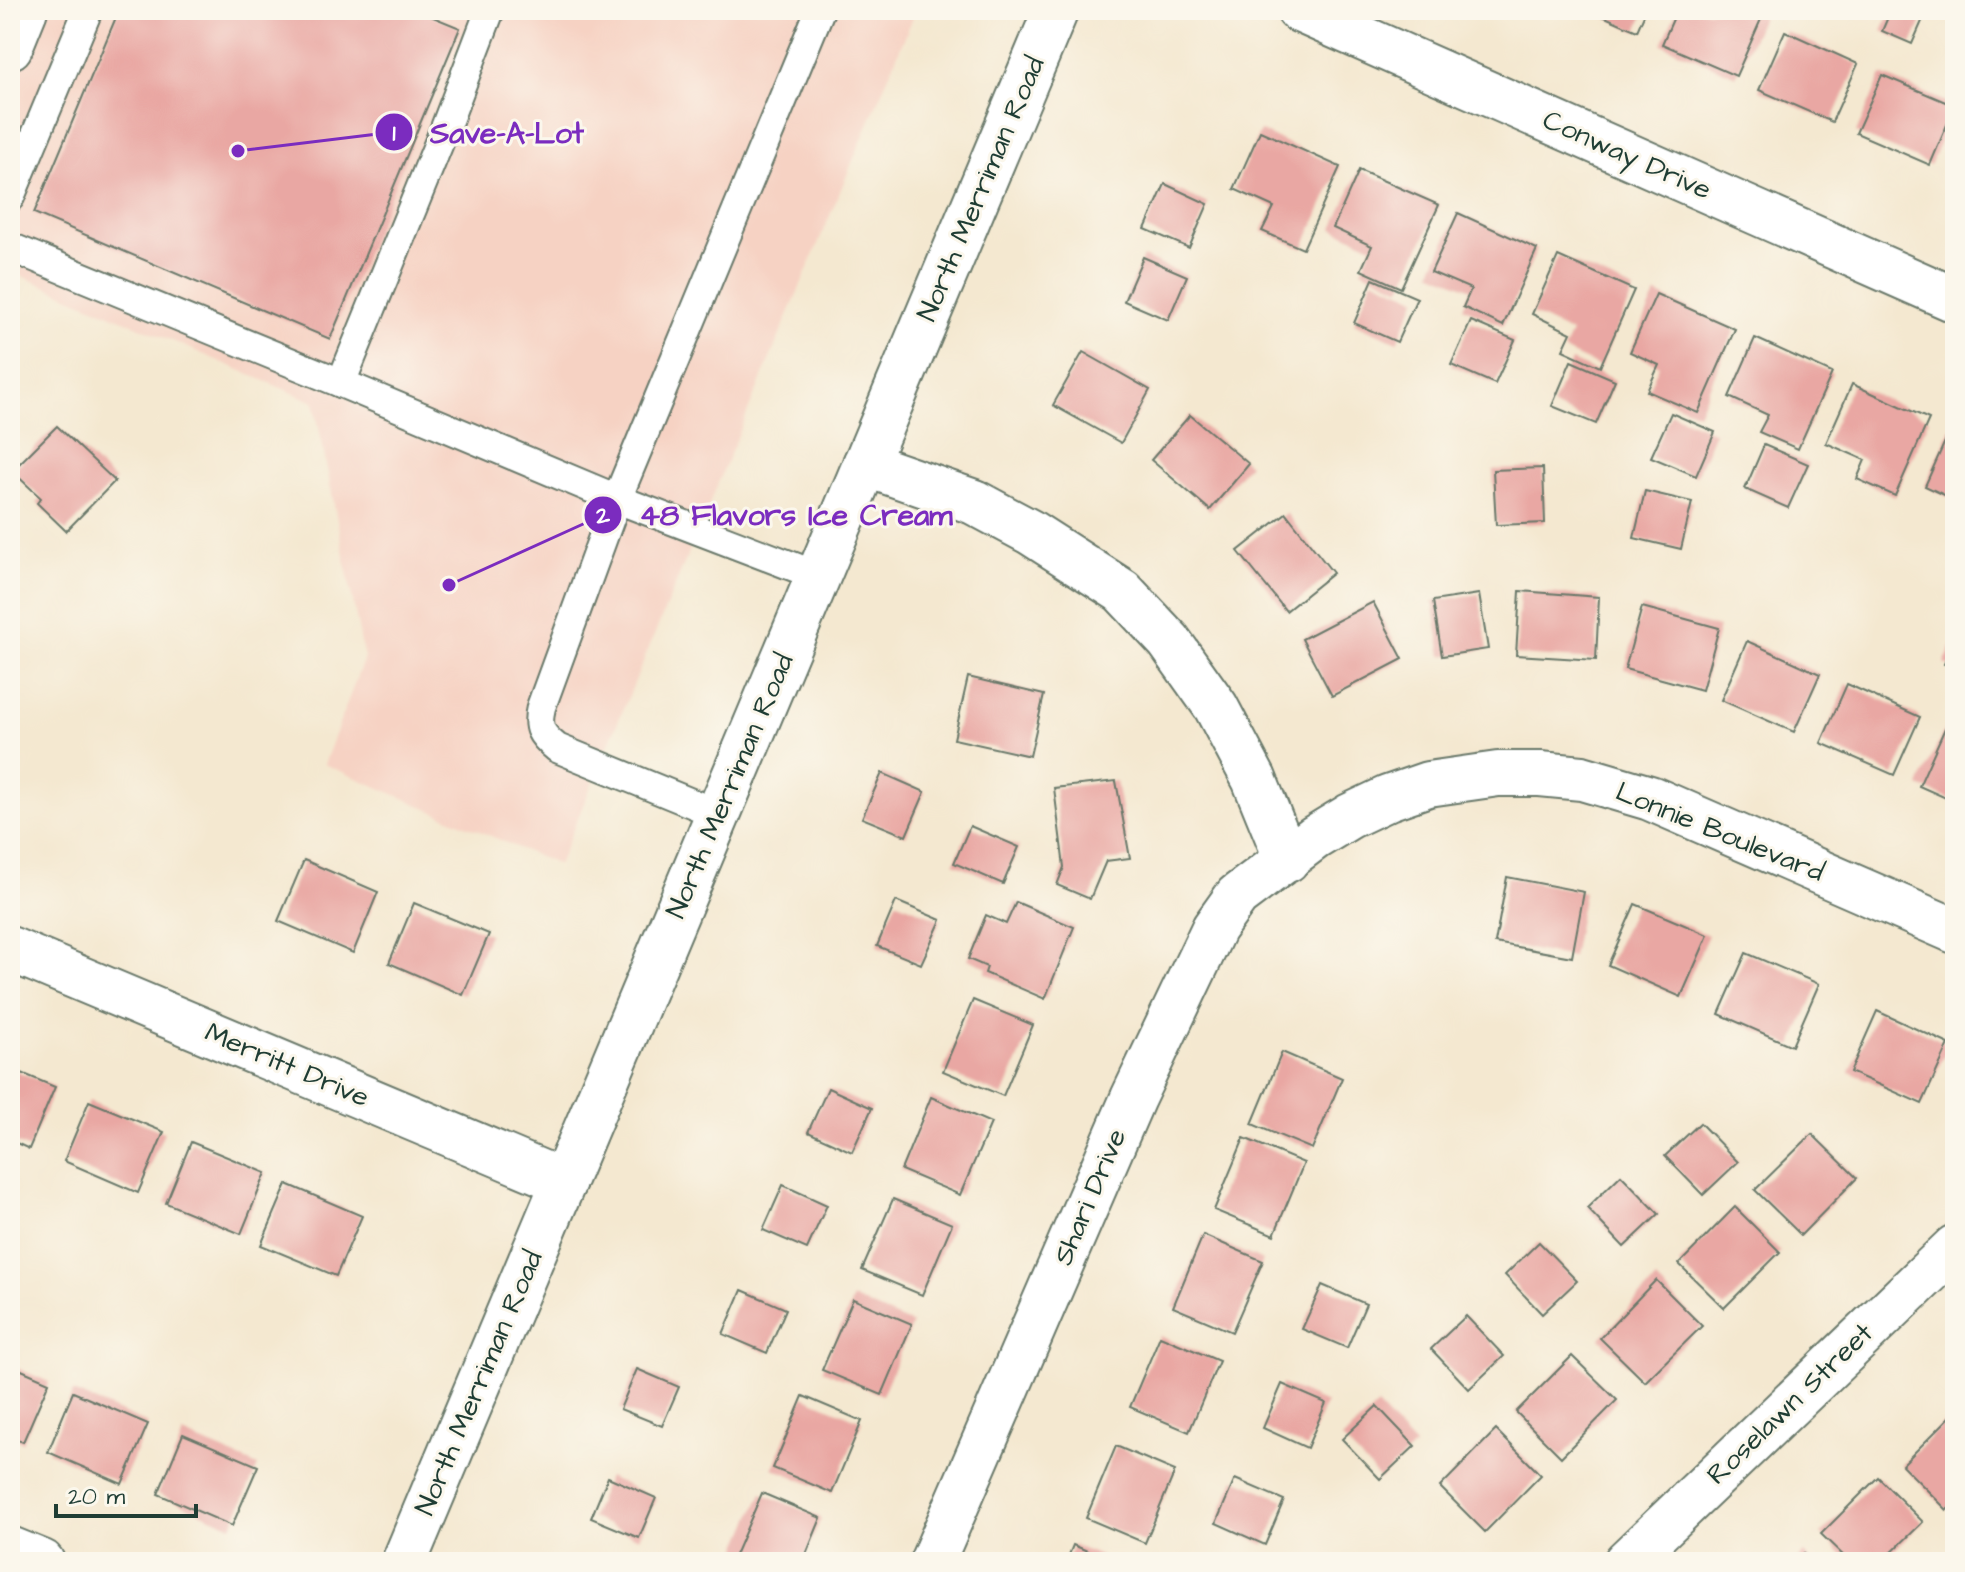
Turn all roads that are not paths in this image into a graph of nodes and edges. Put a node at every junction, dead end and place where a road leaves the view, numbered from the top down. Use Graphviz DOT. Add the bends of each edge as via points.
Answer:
graph roads {
  1 [pos="25,10"];
  2 [pos="88,10"];
  3 [pos="490,10"];
  4 [pos="820,10"];
  5 [pos="1056,10"];
  6 [pos="1299,10"];
  7 [pos="10,47"];
  8 [pos="10,197"];
  9 [pos="10,247"];
  10 [pos="1955,300"];
  11 [pos="341,383"];
  12 [pos="865,464"];
  13 [pos="617,499"];
  14 [pos="818,576"];
  15 [pos="718,814"];
  16 [pos="1287,860"];
  17 [pos="1955,931"];
  18 [pos="10,949"];
  19 [pos="564,1182"];
  20 [pos="1955,1247"];
  21 [pos="10,1549"];
  22 [pos="42,1562"];
  23 [pos="404,1562"];
  24 [pos="932,1562"];
  25 [pos="1626,1562"];
  1 -- 7 [label="street"];
  2 -- 8 [label="lane"];
  3 -- 11 [label="lane"];
  4 -- 13 [label="lane"];
  5 -- 12 [label="street, North Merriman Road"];
  6 -- 10 [label="street, Conway Drive"];
  9 -- 11 [label="lane"];
  11 -- 13 [label="lane"];
  12 -- 14 [label="street, North Merriman Road"];
  12 -- 16 [label="street" via="974,502 1122,591 1169,641 1216,707 1254,779"];
  13 -- 14 [label="lane"];
  13 -- 15 [label="lane" via="537,724 557,748"];
  14 -- 15 [label="street, North Merriman Road"];
  15 -- 19 [label="street, North Merriman Road"];
  16 -- 17 [label="street, Lonnie Boulevard" via="1350,816 1428,784 1498,774 1582,778 1650,798"];
  16 -- 24 [label="street, Shari Drive" via="1237,896 1204,947"];
  18 -- 19 [label="street, Merritt Drive"];
  19 -- 23 [label="street, North Merriman Road"];
  20 -- 25 [label="street, Roselawn Street"];
  21 -- 22 [label="street"];
}
